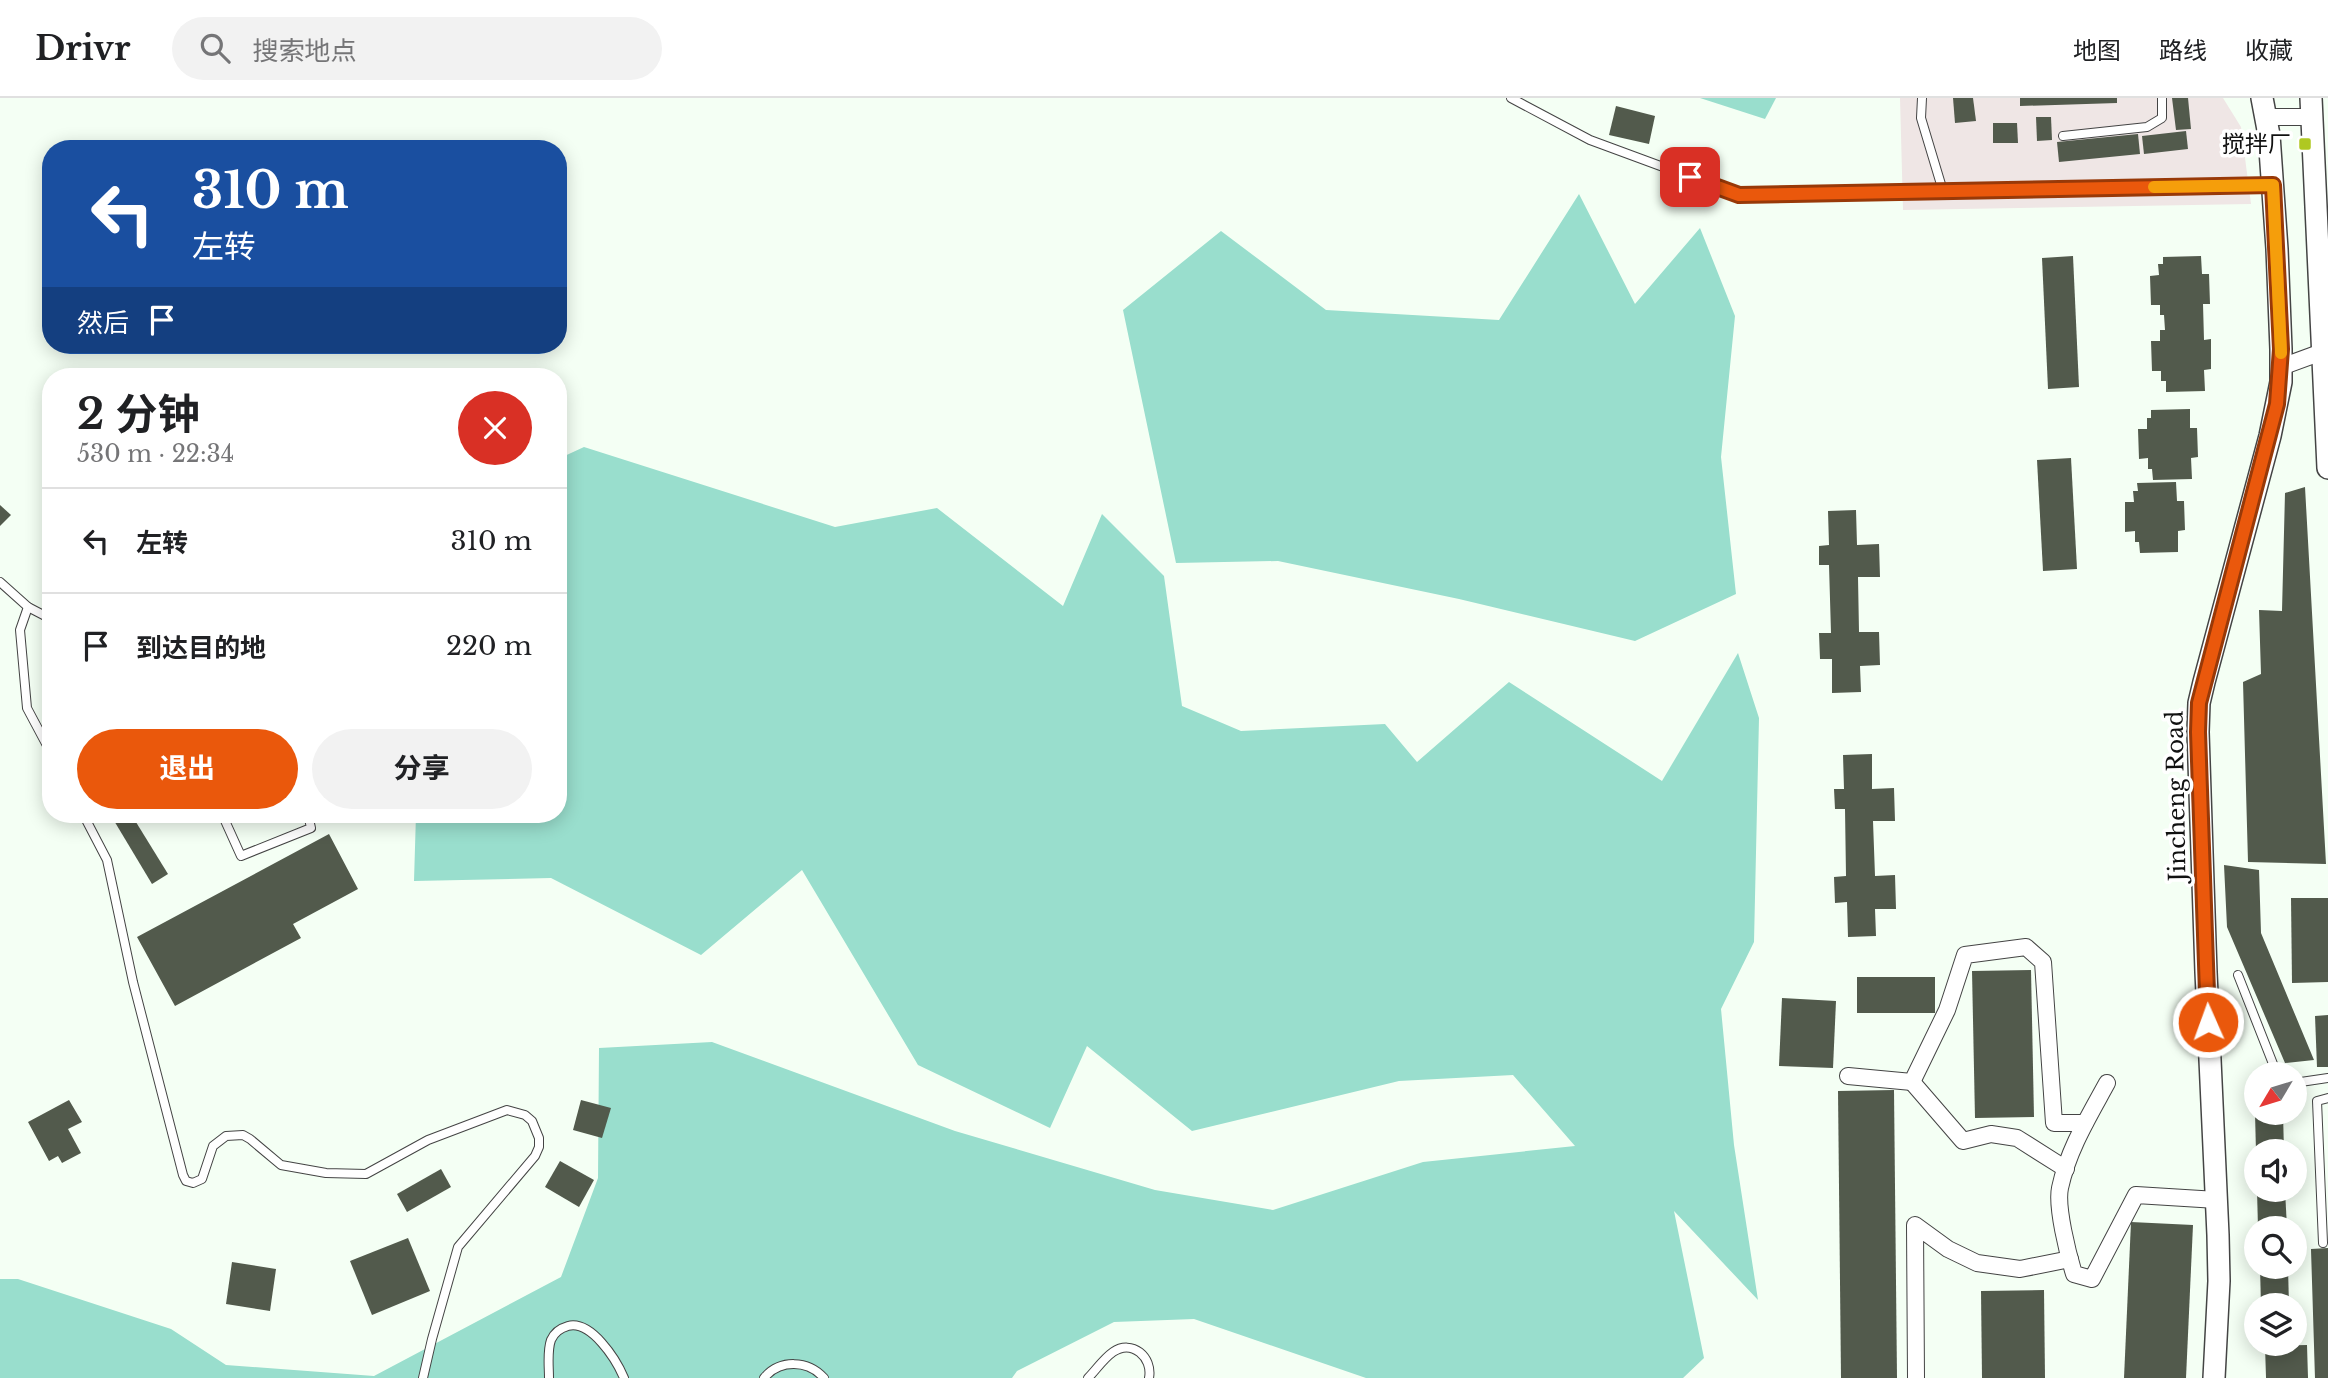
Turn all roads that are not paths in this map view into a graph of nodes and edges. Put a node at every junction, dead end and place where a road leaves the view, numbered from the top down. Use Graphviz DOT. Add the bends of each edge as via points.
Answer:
graph roads {
  1 [pos="1511,98"];
  2 [pos="1922,98"];
  3 [pos="2162,98"];
  4 [pos="2264,107"];
  5 [pos="2311,108"];
  6 [pos="2063,135"];
  7 [pos="2273,185"];
  8 [pos="1943,191"];
  9 [pos="2322,352"];
  10 [pos="2281,367"];
  11 [pos="2328,468"];
  12 [pos="0,582"];
  13 [pos="28,607"];
  14 [pos="42,614"];
  15 [pos="42,736"];
  16 [pos="88,823"];
  17 [pos="226,823"];
  18 [pos="310,823"];
  19 [pos="2238,975"];
  20 [pos="2272,1062"];
  21 [pos="1848,1076"];
  22 [pos="2328,1078"];
  23 [pos="2307,1081"];
  24 [pos="1912,1082"];
  25 [pos="2107,1083"];
  26 [pos="2328,1098"];
  27 [pos="2085,1123"];
  28 [pos="2066,1169"];
  29 [pos="2217,1200"];
  30 [pos="2323,1243"];
  31 [pos="2070,1259"];
  32 [pos="423,1378"];
  33 [pos="549,1378"];
  34 [pos="624,1378"];
  35 [pos="764,1378"];
  36 [pos="824,1378"];
  37 [pos="1088,1378"];
  38 [pos="1149,1378"];
  39 [pos="1916,1378"];
  40 [pos="2214,1378"];
  1 -- 8 [label="lane" via="1590,140 1739,195"];
  2 -- 8 [label="lane" via="1921,118"];
  3 -- 6 [label="lane" via="2162,118 2147,127"];
  4 -- 5 [label="street"];
  4 -- 7 [label="street, Jincheng Road"];
  5 -- 9 [label="street"];
  7 -- 8 [label="lane"];
  7 -- 10 [label="street, Jincheng Road"];
  9 -- 10 [label="street"];
  9 -- 11 [label="street"];
  10 -- 29 [label="street, Jincheng Road" via="2270,436 2199,703"];
  12 -- 13 [label="lane"];
  13 -- 14 [label="lane"];
  13 -- 15 [label="lane" via="19,630 27,708"];
  16 -- 32 [label="lane" via="107,860 186,1181 202,1179 213,1146 226,1136 243,1135 281,1165 366,1174 428,1140 508,1110 532,1121 539,1138 535,1156 458,1247"];
  17 -- 18 [label="lane" via="242,856 311,828"];
  19 -- 20 [label="lane"];
  21 -- 24 [label="street"];
  22 -- 23 [label="lane"];
  24 -- 27 [label="street" via="1947,1010 1965,955 2026,947 2043,962 2054,1123"];
  24 -- 28 [label="street" via="1963,1141 1991,1134 2017,1138"];
  25 -- 27 [label="street"];
  26 -- 30 [label="lane" via="2317,1101"];
  27 -- 28 [label="street"];
  28 -- 31 [label="street" via="2059,1190"];
  29 -- 31 [label="street" via="2136,1195 2092,1279 2074,1274"];
  29 -- 40 [label="street, Jincheng Road"];
  31 -- 39 [label="street" via="2020,1269 1977,1263 1915,1225"];
  33 -- 34 [label="lane" via="551,1340 555,1333 579,1325 593,1333"];
  35 -- 36 [label="lane" via="786,1364 798,1364 811,1367"];
  37 -- 38 [label="lane" via="1115,1350 1129,1348 1147,1359"];
}
